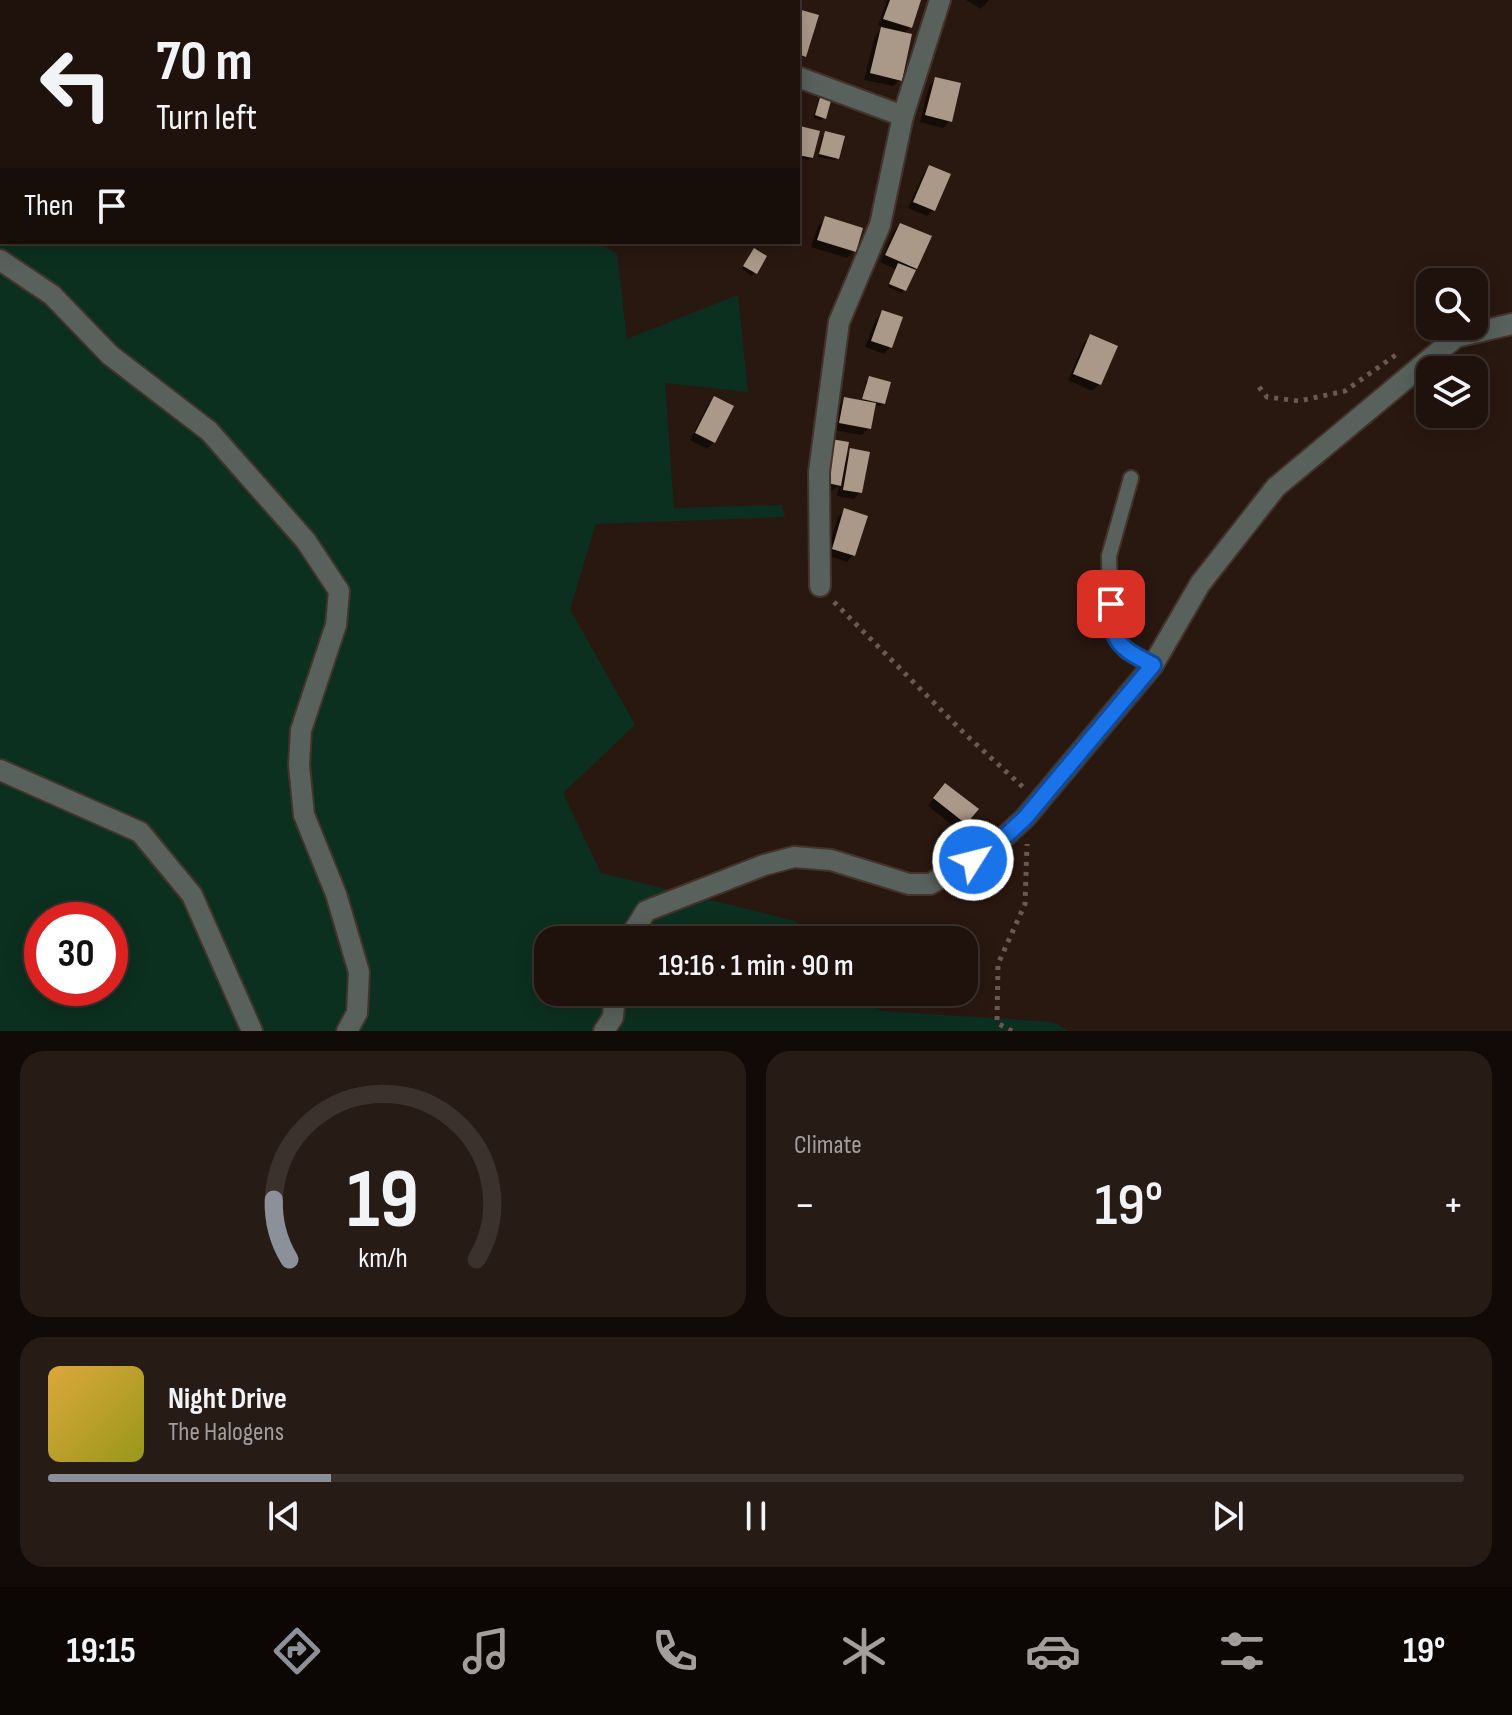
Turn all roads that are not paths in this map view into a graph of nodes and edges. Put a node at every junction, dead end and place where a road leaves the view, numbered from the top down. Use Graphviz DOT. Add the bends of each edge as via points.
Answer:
graph roads {
  1 [pos="940,0"];
  2 [pos="800,78"];
  3 [pos="903,116"];
  4 [pos="0,260"];
  5 [pos="1512,324"];
  6 [pos="1131,478"];
  7 [pos="820,586"];
  8 [pos="1153,665"];
  9 [pos="0,770"];
  10 [pos="637,926"];
  11 [pos="614,1006"];
  12 [pos="252,1031"];
  13 [pos="347,1031"];
  14 [pos="604,1031"];
  1 -- 3 [label="street"];
  2 -- 3 [label="street"];
  3 -- 7 [label="street" via="880,225 839,322 819,472"];
  4 -- 13 [label="street" via="52,295 110,355 209,431 306,541 339,591 336,625 301,730 299,765 304,815 336,894 359,972 357,1013"];
  5 -- 8 [label="street" via="1456,337 1276,487 1200,584"];
  6 -- 8 [label="lane" via="1109,556 1111,629 1127,652"];
  8 -- 10 [label="street" via="1025,818 990,850 930,884 909,884 831,860 794,857 646,911"];
  9 -- 12 [label="street" via="140,832 192,895"];
  11 -- 14 [label="street"];
}
